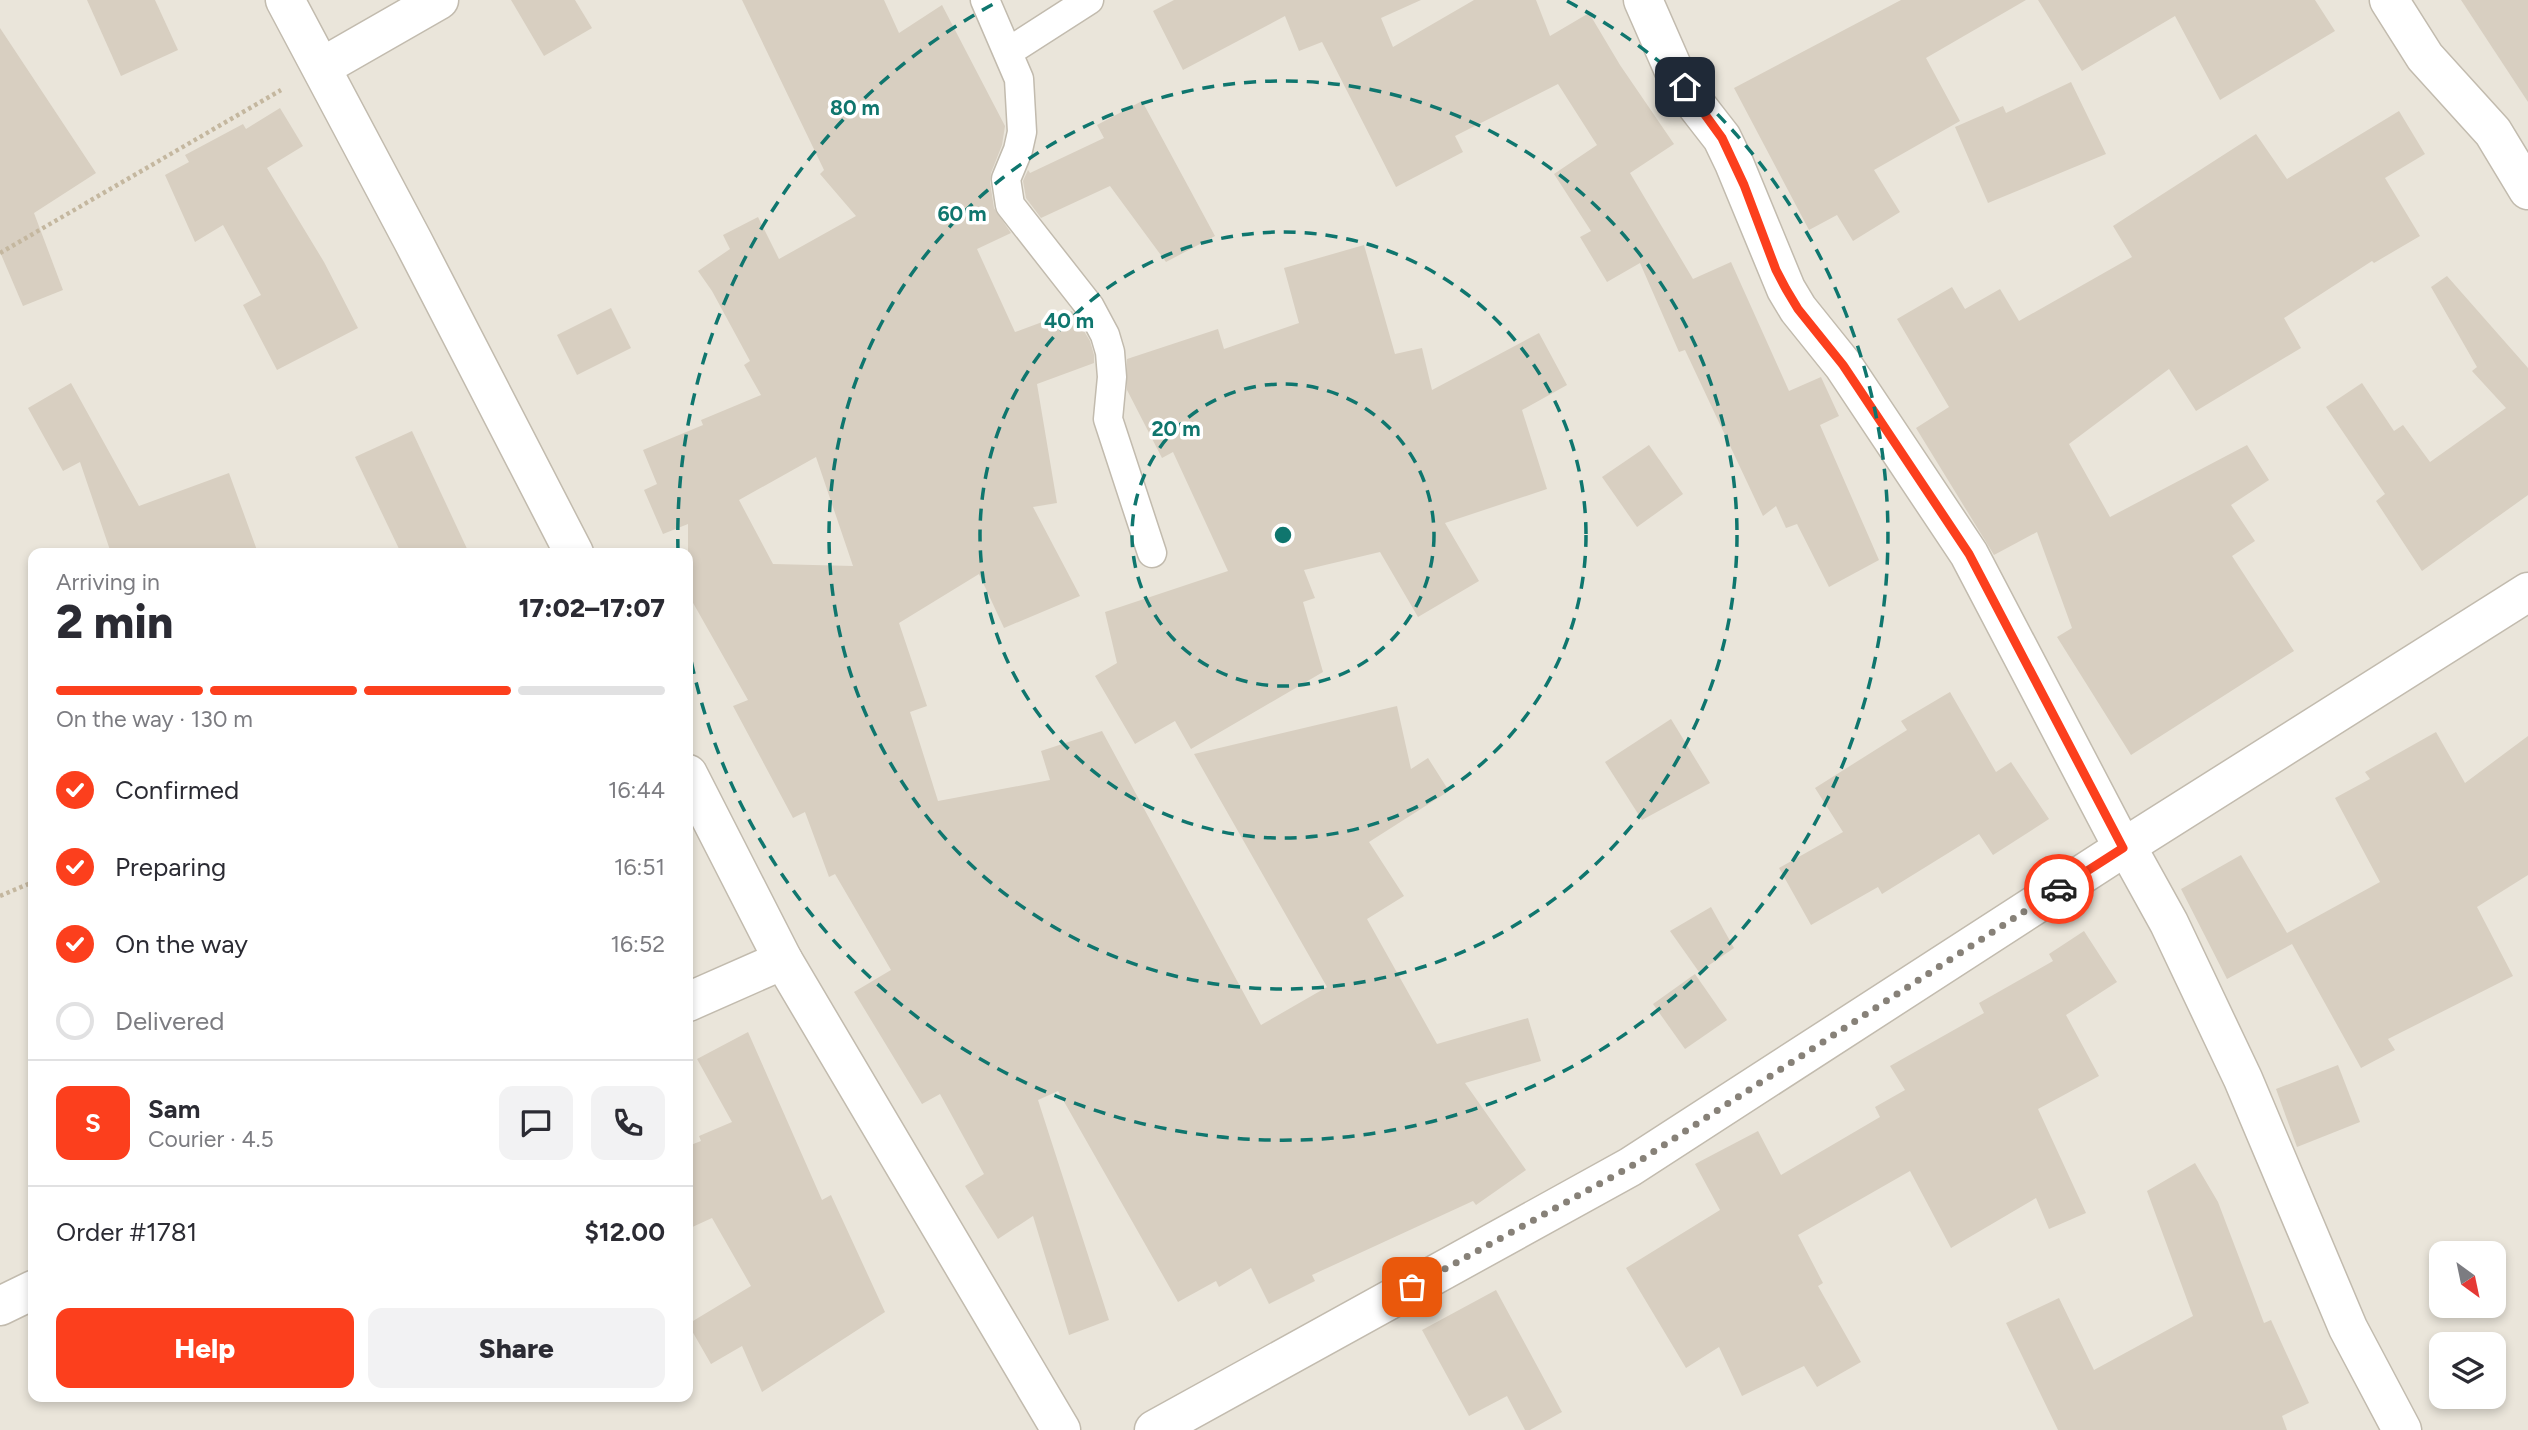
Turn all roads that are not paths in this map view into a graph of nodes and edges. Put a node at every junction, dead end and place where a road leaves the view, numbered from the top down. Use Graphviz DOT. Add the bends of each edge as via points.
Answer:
graph roads {
  1 [pos="285,0"];
  2 [pos="439,0"];
  3 [pos="985,0"];
  4 [pos="1089,0"];
  5 [pos="1643,0"];
  6 [pos="2389,0"];
  7 [pos="1008,52"];
  8 [pos="321,67"];
  9 [pos="2528,190"];
  10 [pos="571,548"];
  11 [pos="1152,553"];
  12 [pos="2528,592"];
  13 [pos="693,784"];
  14 [pos="2123,848"];
  15 [pos="783,960"];
  16 [pos="693,1000"];
  17 [pos="28,1292"];
  18 [pos="0,1306"];
  19 [pos="1061,1430"];
  20 [pos="1154,1430"];
  21 [pos="2402,1430"];
  1 -- 8 [label="street"];
  2 -- 8 [label="street"];
  3 -- 7 [label="lane"];
  4 -- 7 [label="lane"];
  5 -- 14 [label="street" via="1675,73 1728,150 1786,289 1843,365 1969,554"];
  6 -- 9 [label="street" via="2425,57 2493,132"];
  7 -- 11 [label="lane" via="1019,79 1023,115 1018,150 1006,178 1010,205 1090,307 1105,335 1112,377 1108,419"];
  8 -- 10 [label="street"];
  12 -- 14 [label="street"];
  13 -- 15 [label="street"];
  14 -- 20 [label="street" via="1630,1167"];
  14 -- 21 [label="street" via="2169,923 2243,1079 2348,1328"];
  15 -- 16 [label="street"];
  15 -- 19 [label="street"];
  17 -- 18 [label="street"];
}
